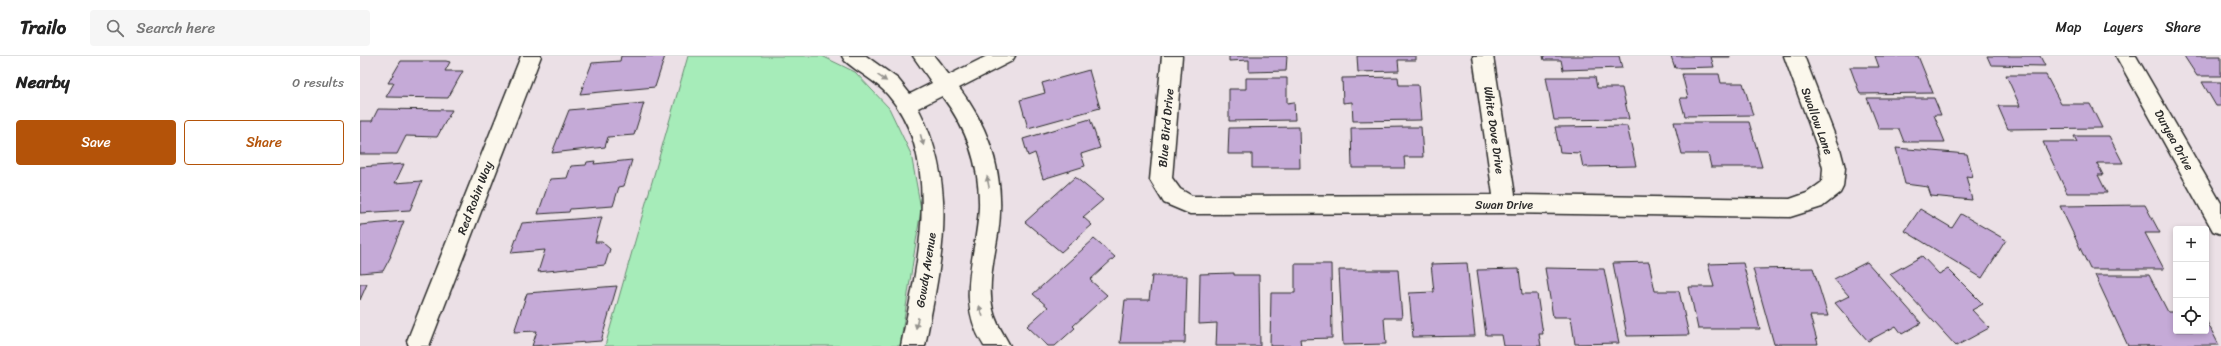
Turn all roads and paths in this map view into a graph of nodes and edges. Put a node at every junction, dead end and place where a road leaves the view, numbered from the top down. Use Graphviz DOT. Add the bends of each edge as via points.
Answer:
graph roads {
  1 [pos="531,56"];
  2 [pos="852,56"];
  3 [pos="923,56"];
  4 [pos="1005,56"];
  5 [pos="1172,56"];
  6 [pos="1483,56"];
  7 [pos="1794,56"];
  8 [pos="2126,56"];
  9 [pos="945,85"];
  10 [pos="906,105"];
  11 [pos="1832,187"];
  12 [pos="1172,196"];
  13 [pos="1505,204"];
  14 [pos="2221,224"];
  15 [pos="419,341"];
  16 [pos="913,346"];
  17 [pos="998,346"];
  1 -- 15 [label="street, Red Robin Way"];
  2 -- 10 [label="street, Gowdy Avenue, one-way" via="892,85"];
  3 -- 9 [label="street"];
  4 -- 9 [label="street"];
  5 -- 12 [label="street, Blue Bird Drive" via="1161,180"];
  6 -- 13 [label="street, White Dove Drive"];
  7 -- 11 [label="street, Swallow Lane" via="1829,150 1834,168"];
  8 -- 14 [label="street, Duryea Drive"];
  9 -- 10 [label="street"];
  17 -- 9 [label="street, one-way" via="992,340 979,306 980,278 987,240 989,188 979,140"];
  10 -- 16 [label="street, Gowdy Avenue, one-way" via="918,126 934,188 932,245"];
  11 -- 13 [label="street, Swan Drive" via="1814,200 1790,208"];
  12 -- 13 [label="street, Swan Drive" via="1190,205 1213,206"];
}
